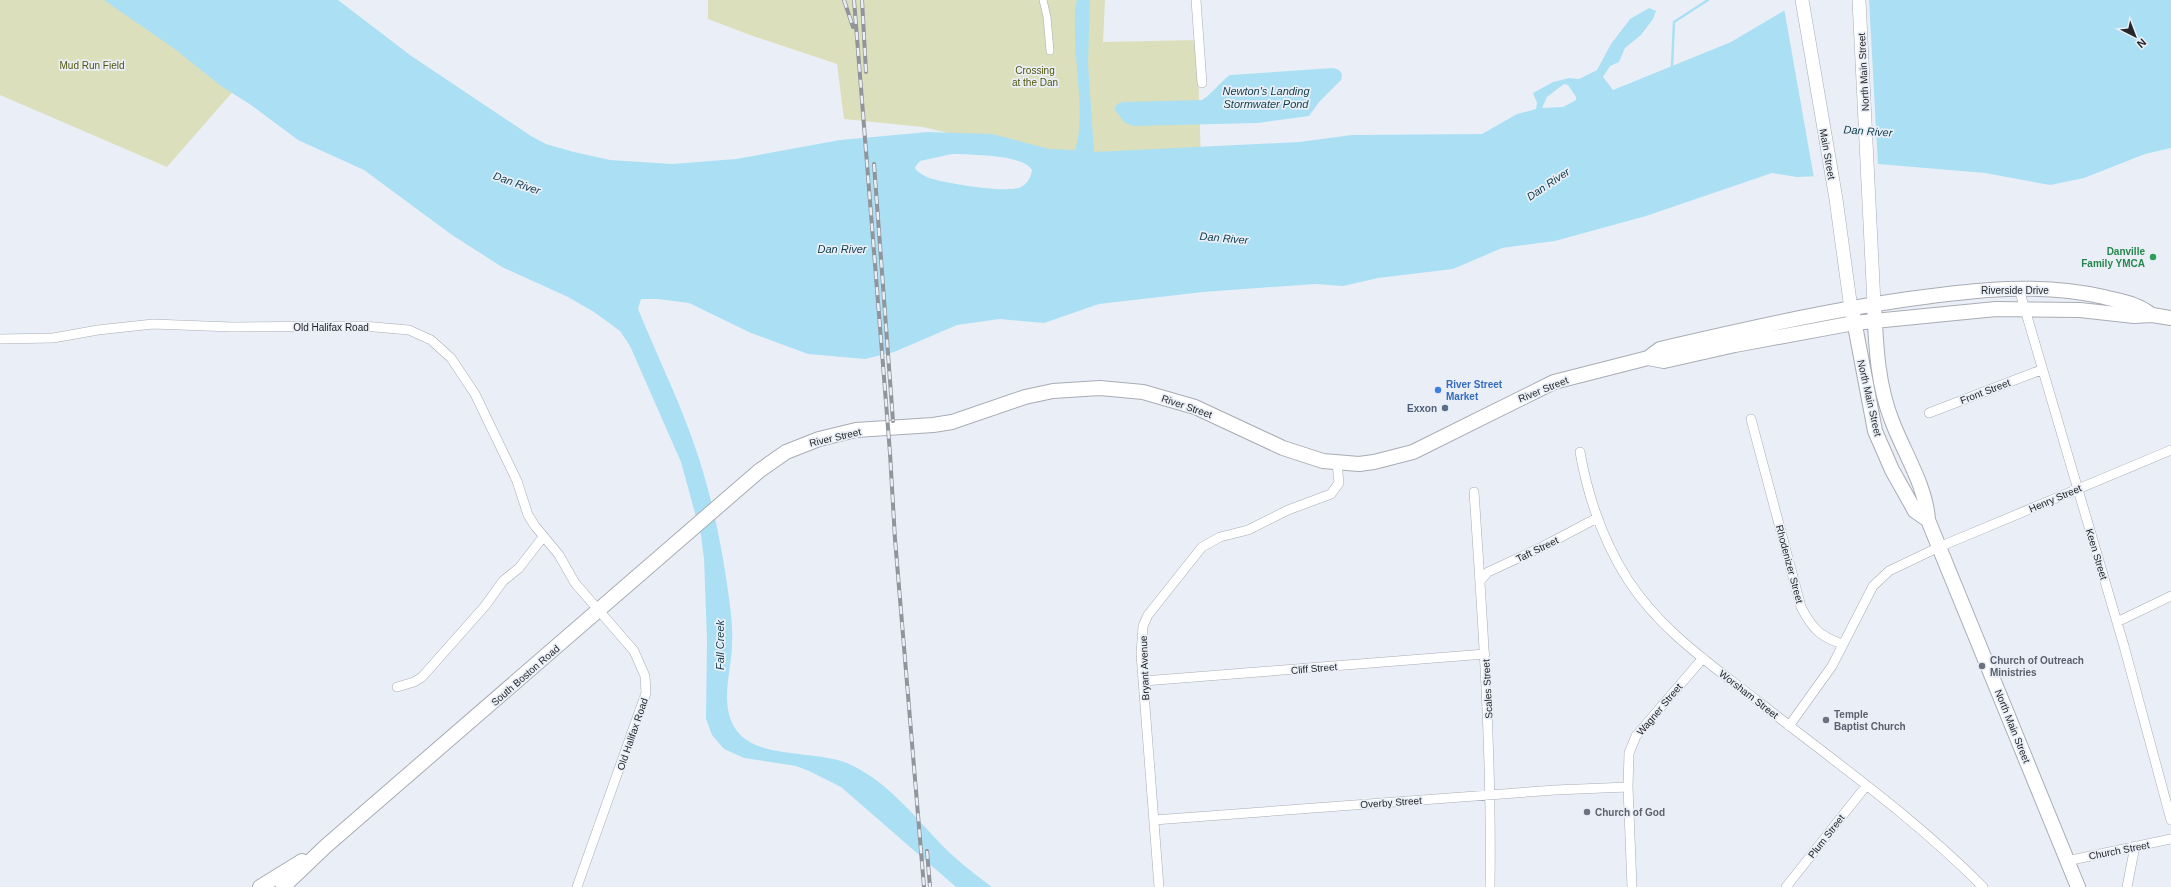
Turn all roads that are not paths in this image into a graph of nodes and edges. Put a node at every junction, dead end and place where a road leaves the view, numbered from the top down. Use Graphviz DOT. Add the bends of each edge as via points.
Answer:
graph roads {
  1 [pos="1043,0"];
  2 [pos="1196,0"];
  3 [pos="1802,0"];
  4 [pos="1860,0"];
  5 [pos="1050,51"];
  6 [pos="1202,83"];
  7 [pos="2019,289"];
  8 [pos="1874,304"];
  9 [pos="1851,309"];
  10 [pos="2025,310"];
  11 [pos="2152,315"];
  12 [pos="2171,318"];
  13 [pos="1874,321"];
  14 [pos="1854,323"];
  15 [pos="0,339"];
  16 [pos="1648,358"];
  17 [pos="2041,370"];
  18 [pos="1929,413"];
  19 [pos="1751,419"];
  20 [pos="2171,450"];
  21 [pos="1580,452"];
  22 [pos="1337,463"];
  23 [pos="2077,489"];
  24 [pos="1474,492"];
  25 [pos="722,503"];
  26 [pos="1597,518"];
  27 [pos="1928,520"];
  28 [pos="543,538"];
  29 [pos="1939,547"];
  30 [pos="1480,581"];
  31 [pos="2171,596"];
  32 [pos="600,610"];
  33 [pos="2117,622"];
  34 [pos="1842,644"];
  35 [pos="1485,654"];
  36 [pos="1703,658"];
  37 [pos="1144,681"];
  38 [pos="397,687"];
  39 [pos="1789,726"];
  40 [pos="1866,786"];
  41 [pos="1628,787"];
  42 [pos="1490,794"];
  43 [pos="1154,820"];
  44 [pos="2171,820"];
  45 [pos="2171,839"];
  46 [pos="326,846"];
  47 [pos="2135,846"];
  48 [pos="2067,861"];
  49 [pos="260,887"];
  50 [pos="283,887"];
  51 [pos="577,887"];
  52 [pos="1159,887"];
  53 [pos="1490,887"];
  54 [pos="1632,887"];
  55 [pos="1786,887"];
  56 [pos="1983,887"];
  57 [pos="2078,887"];
  58 [pos="2127,887"];
  1 -- 5 [label="street"];
  2 -- 6 [label="street"];
  3 -- 9 [label="main road, Main Street" via="1836,199"];
  4 -- 8 [label="main road, North Main Street"];
  7 -- 8 [label="main road, Riverside Drive" via="1982,289"];
  7 -- 10 [label="street, Keen Street"];
  7 -- 11 [label="main road, Riverside Drive" via="2081,293 2139,306"];
  8 -- 9 [label="main road, River Street"];
  8 -- 13 [label="main road, North Main Street"];
  9 -- 14 [label="main road, North Main Street"];
  9 -- 16 [label="main road, River Street" via="1660,349"];
  10 -- 11 [label="main road, Riverside Drive" via="2080,310 2134,316"];
  10 -- 13 [label="main road, Riverside Drive" via="1996,309"];
  10 -- 17 [label="street, Keen Street"];
  11 -- 12 [label="main road, Riverside Drive"];
  13 -- 14 [label="main road, River Street"];
  13 -- 27 [label="main road, North Main Street" via="1883,394 1891,420 1927,504"];
  14 -- 16 [label="main road, River Street" via="1664,361"];
  14 -- 27 [label="main road, North Main Street" via="1876,431 1892,470 1915,511"];
  15 -- 28 [label="street, Old Halifax Road" via="53,338 153,324 232,327 363,326 400,329 423,335 441,347 472,388 517,481 528,515"];
  16 -- 22 [label="main road, River Street" via="1554,382 1413,452 1374,462"];
  17 -- 18 [label="street, Front Street"];
  17 -- 23 [label="street, Keen Street"];
  19 -- 34 [label="street, Rhodenizer Street" via="1801,606 1815,630 1823,637"];
  20 -- 23 [label="street, Henry Street"];
  21 -- 26 [label="street, Worsham Street" via="1587,488"];
  22 -- 25 [label="main road, River Street" via="1303,456 1218,416 1166,398 1120,389 1079,388 1025,397 933,426 856,430 802,444 774,460"];
  22 -- 37 [label="street, Bryant Avenue" via="1339,483 1332,494 1288,510 1248,530 1215,539 1202,547 1175,583 1153,606 1143,626 1141,654"];
  23 -- 29 [label="street, Henry Street"];
  23 -- 33 [label="street, Keen Street"];
  24 -- 30 [label="street, Scales Street"];
  25 -- 32 [label="main road, South Boston Road"];
  26 -- 30 [label="street, Taft Street" via="1488,572"];
  26 -- 36 [label="street, Worsham Street" via="1616,561 1642,599 1663,623"];
  27 -- 29 [label="main road, North Main Street"];
  28 -- 32 [label="street, Old Halifax Road" via="558,555 575,583"];
  28 -- 38 [label="street" via="422,677"];
  29 -- 34 [label="street, Henry Street" via="1903,563 1879,580 1861,607"];
  29 -- 48 [label="main road, North Main Street"];
  30 -- 35 [label="street, Scales Street"];
  31 -- 33 [label="street"];
  32 -- 46 [label="main road, South Boston Road"];
  32 -- 51 [label="street, Old Halifax Road" via="634,651 647,684 640,713"];
  33 -- 44 [label="street, Keen Street"];
  34 -- 39 [label="street" via="1823,681"];
  35 -- 37 [label="street, Cliff Street"];
  35 -- 42 [label="street, Scales Street"];
  36 -- 39 [label="street, Worsham Street"];
  36 -- 41 [label="street, Wagner Street" via="1636,736 1629,753"];
  37 -- 43 [label="street, Bryant Avenue"];
  39 -- 40 [label="street, Worsham Street"];
  40 -- 55 [label="street, Plum Street"];
  40 -- 56 [label="street, Worsham Street" via="1935,840"];
  41 -- 42 [label="street, Overby Street"];
  41 -- 54 [label="street, Wagner Street"];
  42 -- 43 [label="street, Overby Street"];
  42 -- 53 [label="street, Scales Street"];
  43 -- 52 [label="street, Bryant Avenue"];
  45 -- 47 [label="street, Church Street"];
  46 -- 49 [label="main road, South Boston Road"];
  46 -- 50 [label="main road, South Boston Road"];
  47 -- 48 [label="street, Church Street"];
  47 -- 58 [label="street"];
  48 -- 57 [label="main road, North Main Street"];
}
